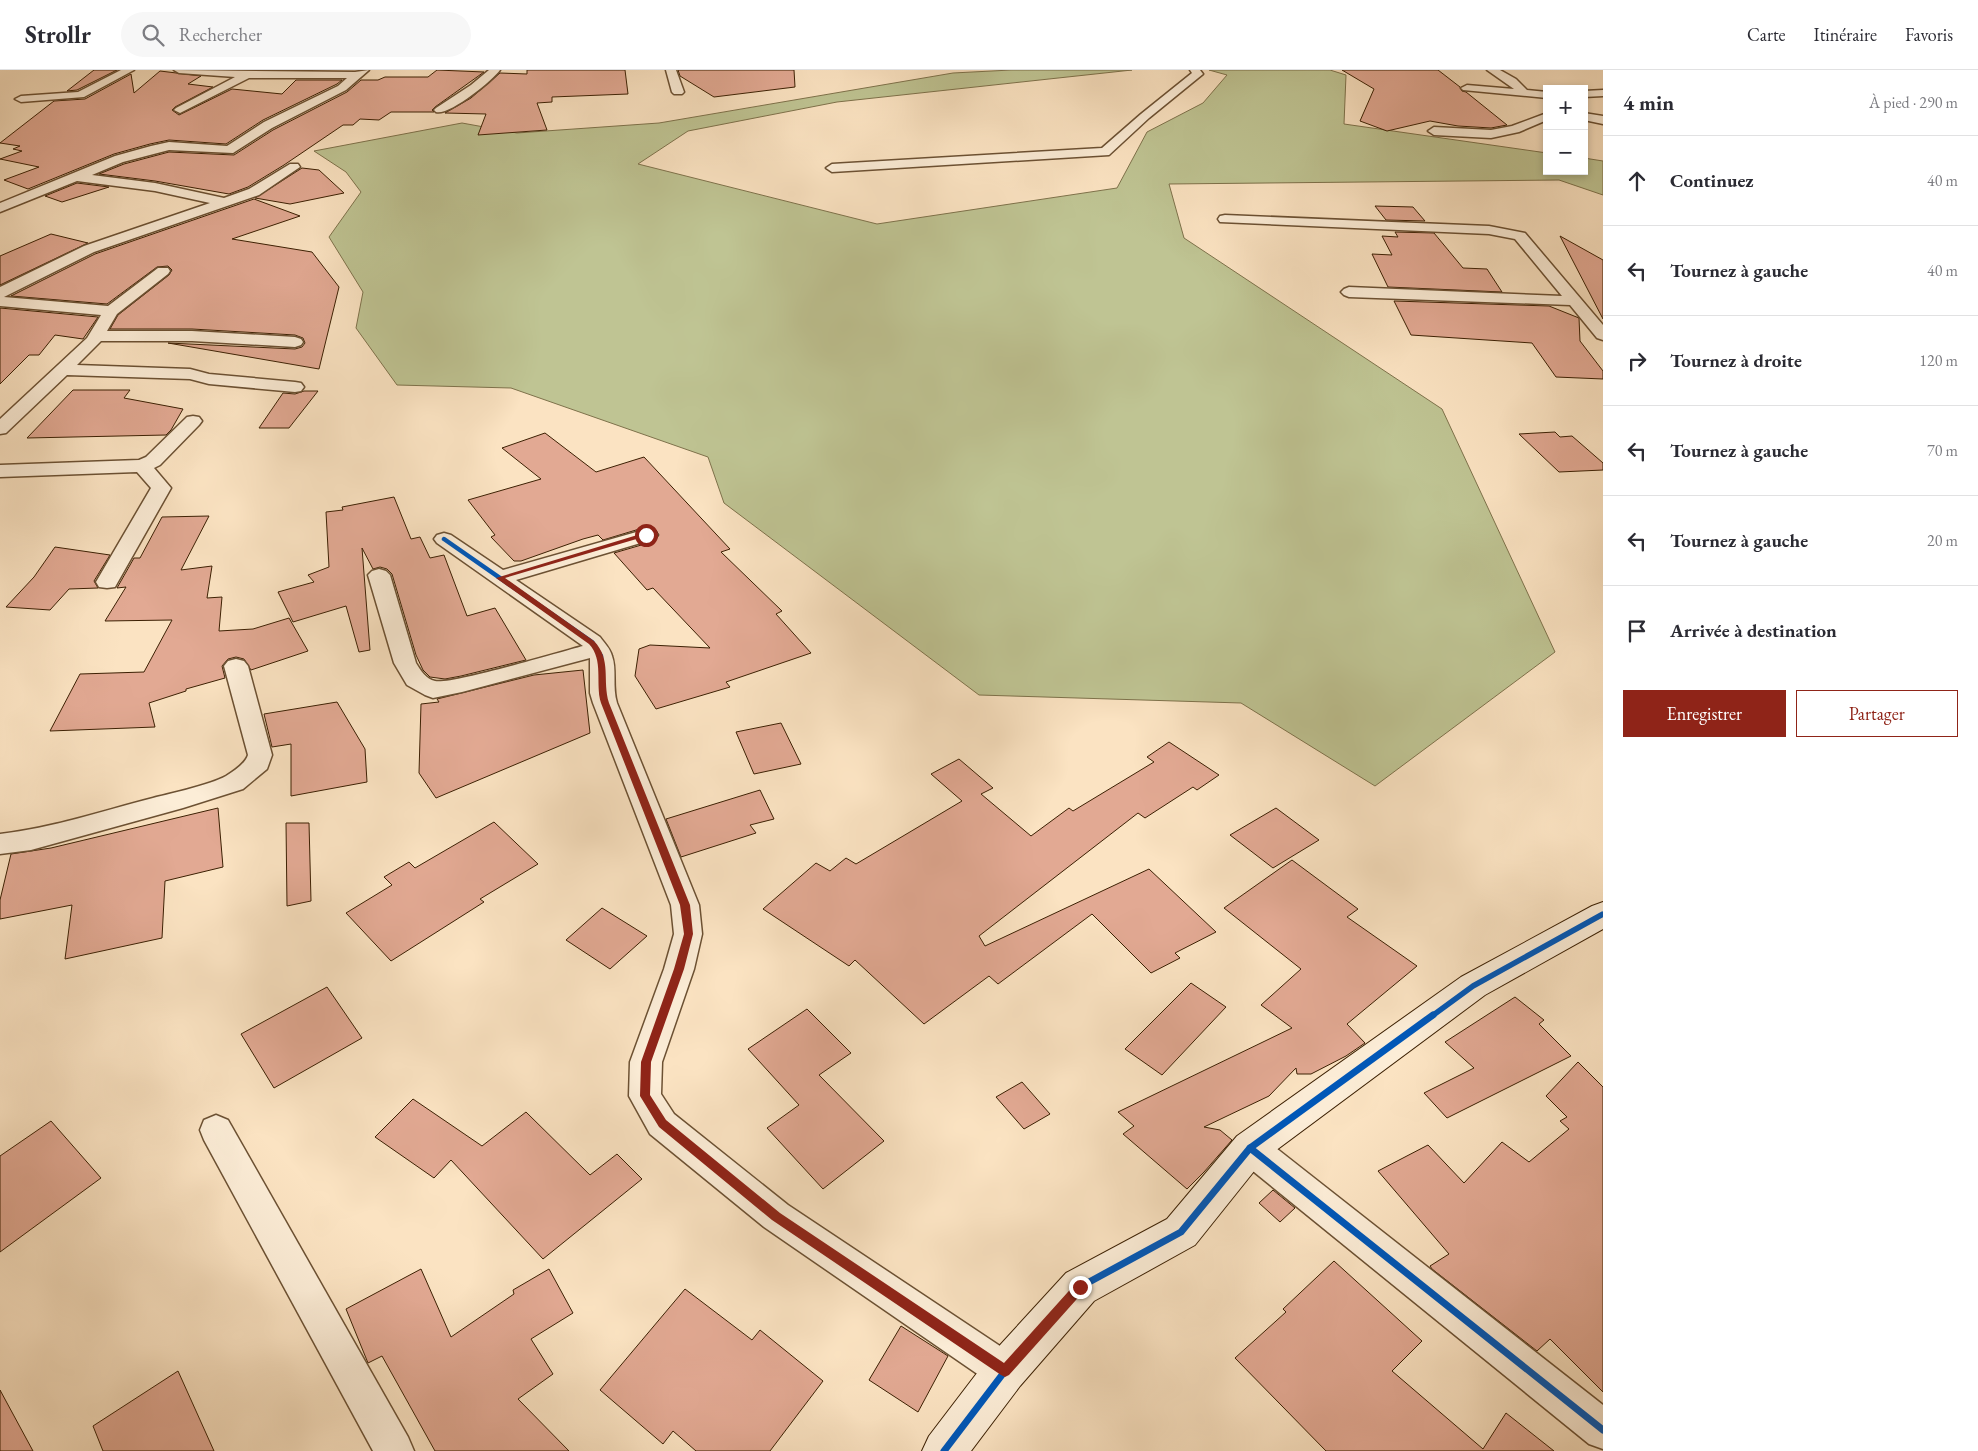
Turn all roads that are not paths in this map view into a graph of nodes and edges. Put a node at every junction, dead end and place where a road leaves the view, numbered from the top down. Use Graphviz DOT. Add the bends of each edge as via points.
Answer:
graph roads {
  1 [pos="129,70"];
  2 [pos="179,70"];
  3 [pos="495,70"];
  4 [pos="671,70"];
  5 [pos="1195,70"];
  6 [pos="1492,70"];
  7 [pos="361,73"];
  8 [pos="246,75"];
  9 [pos="1467,88"];
  10 [pos="678,92"];
  11 [pos="1503,92"];
  12 [pos="1603,93"];
  13 [pos="1525,94"];
  14 [pos="1588,94"];
  15 [pos="1543,95"];
  16 [pos="21,99"];
  17 [pos="1543,106"];
  18 [pos="180,110"];
  19 [pos="440,110"];
  20 [pos="1588,117"];
  21 [pos="1543,118"];
  22 [pos="1603,120"];
  23 [pos="1434,130"];
  24 [pos="294,167"];
  25 [pos="832,168"];
  26 [pos="75,177"];
  27 [pos="228,202"];
  28 [pos="0,208"];
  29 [pos="1225,219"];
  30 [pos="163,271"];
  31 [pos="1348,292"];
  32 [pos="0,293"];
  33 [pos="0,301"];
  34 [pos="1574,301"];
  35 [pos="111,311"];
  36 [pos="1603,335"];
  37 [pos="96,336"];
  38 [pos="295,342"];
  39 [pos="62,370"];
  40 [pos="295,387"];
  41 [pos="193,421"];
  42 [pos="0,428"];
  43 [pos="142,466"];
  44 [pos="0,471"];
  45 [pos="646,535"];
  46 [pos="444,539"];
  47 [pos="379,576"];
  48 [pos="499,578"];
  49 [pos="107,582"];
  50 [pos="598,649"];
  51 [pos="236,666"];
  52 [pos="0,844"];
  53 [pos="1603,914"];
  54 [pos="216,1130"];
  55 [pos="1250,1148"];
  56 [pos="1005,1370"];
  57 [pos="1603,1430"];
  58 [pos="394,1451"];
  59 [pos="944,1451"];
  1 -- 16 [label="street" via="80,95"];
  2 -- 8 [label="street"];
  3 -- 19 [label="street"];
  4 -- 10 [label="street"];
  5 -- 25 [label="street" via="1198,74 1105,152"];
  6 -- 13 [label="street"];
  7 -- 8 [label="street"];
  7 -- 26 [label="street" via="342,88 268,125 229,150 169,146"];
  8 -- 18 [label="street"];
  9 -- 11 [label="street"];
  11 -- 13 [label="street"];
  11 -- 17 [label="street"];
  12 -- 14 [label="street"];
  13 -- 15 [label="street"];
  20 -- 22 [label="street"];
  21 -- 23 [label="street" via="1491,134"];
  24 -- 27 [label="street" via="254,192"];
  26 -- 27 [label="street" via="155,187"];
  26 -- 28 [label="street"];
  27 -- 32 [label="street" via="89,249"];
  29 -- 34 [label="street" via="1489,230 1514,234 1520,236"];
  30 -- 35 [label="street"];
  31 -- 34 [label="street"];
  33 -- 35 [label="street"];
  34 -- 36 [label="street"];
  35 -- 37 [label="street"];
  37 -- 38 [label="street" via="192,336"];
  37 -- 39 [label="street"];
  39 -- 40 [label="street" via="190,374 209,379"];
  39 -- 42 [label="street"];
  41 -- 43 [label="street" via="153,461"];
  43 -- 44 [label="street"];
  43 -- 49 [label="street" via="161,488"];
  45 -- 48 [label="street"];
  46 -- 48 [label="street"];
  47 -- 50 [label="street" via="405,663 415,680 433,690"];
  48 -- 50 [label="street"];
  50 -- 56 [label="street" via="602,656 605,703 685,905 688,934 646,1062 645,1096 662,1124 776,1216"];
  51 -- 52 [label="street" via="260,755 248,773 234,783 184,799 31,840"];
  53 -- 55 [label="street" via="1473,986"];
  54 -- 58 [label="street"];
  55 -- 56 [label="street" via="1181,1232 1080,1287"];
  55 -- 57 [label="street"];
  56 -- 59 [label="street"];
}
